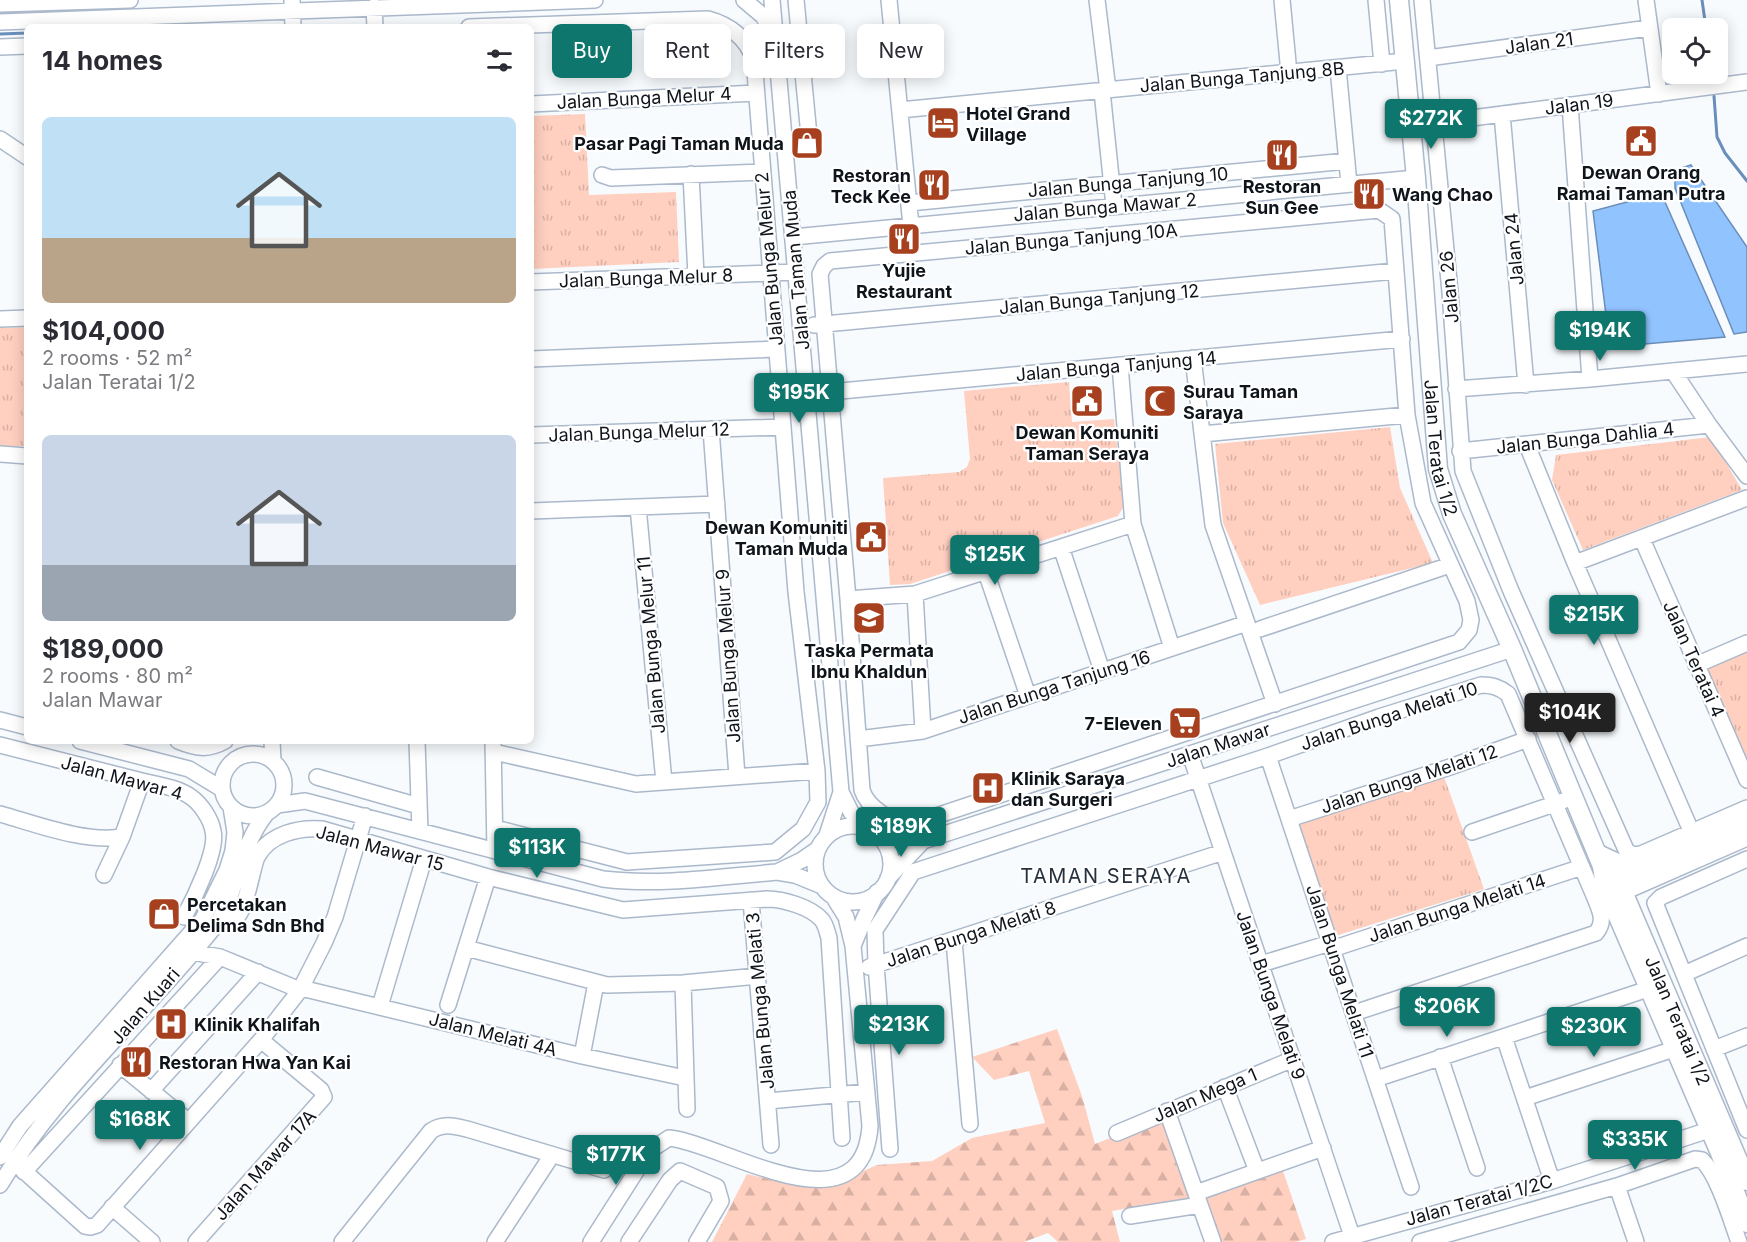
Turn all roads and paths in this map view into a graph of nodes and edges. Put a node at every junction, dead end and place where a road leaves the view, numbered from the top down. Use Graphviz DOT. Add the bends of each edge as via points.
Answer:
graph roads {
  1 [pos="118,0"];
  2 [pos="130,0"];
  3 [pos="595,0"];
  4 [pos="744,0"];
  5 [pos="772,0"];
  6 [pos="796,0"];
  7 [pos="889,0"];
  8 [pos="1097,0"];
  9 [pos="1282,0"];
  10 [pos="1376,0"];
  11 [pos="1399,0"];
  12 [pos="1422,0"];
  13 [pos="1646,0"];
  14 [pos="0,4"];
  15 [pos="292,5"];
  16 [pos="374,7"];
  17 [pos="119,17"];
  18 [pos="0,22"];
  19 [pos="293,24"];
  20 [pos="375,24"];
  21 [pos="767,24"];
  22 [pos="774,24"];
  23 [pos="534,25"];
  24 [pos="1649,28"];
  25 [pos="24,46"];
  26 [pos="0,47"];
  27 [pos="1428,58"];
  28 [pos="1405,61"];
  29 [pos="1382,64"];
  30 [pos="1338,68"];
  31 [pos="1289,73"];
  32 [pos="779,78"];
  33 [pos="1747,82"];
  34 [pos="1105,91"];
  35 [pos="756,93"];
  36 [pos="1659,93"];
  37 [pos="534,104"];
  38 [pos="1570,105"];
  39 [pos="900,110"];
  40 [pos="1502,114"];
  41 [pos="1434,123"];
  42 [pos="1411,126"];
  43 [pos="0,139"];
  44 [pos="810,146"];
  45 [pos="24,155"];
  46 [pos="1347,161"];
  47 [pos="762,172"];
  48 [pos="691,174"];
  49 [pos="602,175"];
  50 [pos="1416,178"];
  51 [pos="1112,183"];
  52 [pos="1349,184"];
  53 [pos="909,203"];
  54 [pos="1114,206"];
  55 [pos="911,226"];
  56 [pos="793,237"];
  57 [pos="1396,271"];
  58 [pos="796,272"];
  59 [pos="772,273"];
  60 [pos="696,276"];
  61 [pos="534,282"];
  62 [pos="24,318"];
  63 [pos="0,319"];
  64 [pos="824,324"];
  65 [pos="801,326"];
  66 [pos="1401,339"];
  67 [pos="776,349"];
  68 [pos="1193,358"];
  69 [pos="534,359"];
  70 [pos="1747,364"];
  71 [pos="1120,365"];
  72 [pos="1672,371"];
  73 [pos="1590,380"];
  74 [pos="1526,385"];
  75 [pos="1456,389"];
  76 [pos="830,392"];
  77 [pos="1407,415"];
  78 [pos="1458,416"];
  79 [pos="1432,418"];
  80 [pos="1709,425"];
  81 [pos="783,427"];
  82 [pos="711,429"];
  83 [pos="1202,434"];
  84 [pos="534,435"];
  85 [pos="1527,445"];
  86 [pos="1460,451"];
  87 [pos="0,453"];
  88 [pos="24,456"];
  89 [pos="1438,469"];
  90 [pos="1417,473"];
  91 [pos="1747,476"];
  92 [pos="1747,498"];
  93 [pos="717,504"];
  94 [pos="638,507"];
  95 [pos="534,511"];
  96 [pos="1133,524"];
  97 [pos="1642,538"];
  98 [pos="1061,547"];
  99 [pos="1575,563"];
  100 [pos="1450,565"];
  101 [pos="986,572"];
  102 [pos="915,594"];
  103 [pos="848,599"];
  104 [pos="1253,626"];
  105 [pos="1747,643"];
  106 [pos="1172,648"];
  107 [pos="1512,649"];
  108 [pos="1696,665"];
  109 [pos="1102,671"];
  110 [pos="1028,696"];
  111 [pos="1282,702"];
  112 [pos="0,720"];
  113 [pos="1295,720"];
  114 [pos="24,726"];
  115 [pos="923,731"];
  116 [pos="858,739"];
  117 [pos="1528,739"];
  118 [pos="92,744"];
  119 [pos="188,744"];
  120 [pos="259,744"];
  121 [pos="272,744"];
  122 [pos="417,744"];
  123 [pos="0,745"];
  124 [pos="219,745"];
  125 [pos="494,746"];
  126 [pos="249,754"];
  127 [pos="1190,754"];
  128 [pos="1268,756"];
  129 [pos="273,761"];
  130 [pos="228,767"];
  131 [pos="189,769"];
  132 [pos="817,771"];
  133 [pos="283,776"];
  134 [pos="737,776"];
  135 [pos="317,777"];
  136 [pos="1198,779"];
  137 [pos="1747,780"];
  138 [pos="142,781"];
  139 [pos="664,782"];
  140 [pos="222,789"];
  141 [pos="841,792"];
  142 [pos="1572,798"];
  143 [pos="305,801"];
  144 [pos="1554,804"];
  145 [pos="419,806"];
  146 [pos="231,807"];
  147 [pos="1747,808"];
  148 [pos="272,810"];
  149 [pos="0,814"];
  150 [pos="365,816"];
  151 [pos="1289,819"];
  152 [pos="1747,823"];
  153 [pos="495,828"];
  154 [pos="867,829"];
  155 [pos="420,831"];
  156 [pos="1472,832"];
  157 [pos="1692,832"];
  158 [pos="827,836"];
  159 [pos="122,837"];
  160 [pos="1747,838"];
  161 [pos="881,839"];
  162 [pos="358,840"];
  163 [pos="923,841"];
  164 [pos="818,849"];
  165 [pos="495,851"];
  166 [pos="1223,852"];
  167 [pos="424,859"];
  168 [pos="1599,859"];
  169 [pos="1747,859"];
  170 [pos="1650,866"];
  171 [pos="1581,867"];
  172 [pos="777,872"];
  173 [pos="104,875"];
  174 [pos="488,877"];
  175 [pos="888,878"];
  176 [pos="1614,889"];
  177 [pos="827,891"];
  178 [pos="878,892"];
  179 [pos="751,900"];
  180 [pos="210,924"];
  181 [pos="954,940"];
  182 [pos="853,946"];
  183 [pos="1331,946"];
  184 [pos="1747,946"];
  185 [pos="466,948"];
  186 [pos="192,952"];
  187 [pos="220,957"];
  188 [pos="876,964"];
  189 [pos="1261,964"];
  190 [pos="855,971"];
  191 [pos="258,972"];
  192 [pos="1684,974"];
  193 [pos="758,976"];
  194 [pos="596,983"];
  195 [pos="683,983"];
  196 [pos="300,989"];
  197 [pos="1648,989"];
  198 [pos="448,1005"];
  199 [pos="380,1006"];
  200 [pos="1354,1013"];
  201 [pos="1747,1036"];
  202 [pos="1504,1037"];
  203 [pos="261,1040"];
  204 [pos="1674,1049"];
  205 [pos="1714,1049"];
  206 [pos="582,1056"];
  207 [pos="1440,1057"];
  208 [pos="1293,1059"];
  209 [pos="120,1065"];
  210 [pos="685,1078"];
  211 [pos="1376,1078"];
  212 [pos="1226,1087"];
  213 [pos="151,1091"];
  214 [pos="867,1092"];
  215 [pos="839,1095"];
  216 [pos="1525,1098"];
  217 [pos="768,1101"];
  218 [pos="687,1109"];
  219 [pos="1167,1111"];
  220 [pos="188,1121"];
  221 [pos="970,1124"];
  222 [pos="1746,1124"];
  223 [pos="1708,1130"];
  224 [pos="1117,1132"];
  225 [pos="842,1138"];
  226 [pos="660,1143"];
  227 [pos="771,1145"];
  228 [pos="1323,1148"];
  229 [pos="890,1149"];
  230 [pos="1740,1149"];
  231 [pos="552,1155"];
  232 [pos="13,1163"];
  233 [pos="1477,1168"];
  234 [pos="604,1170"];
  235 [pos="1257,1171"];
  236 [pos="1552,1181"];
  237 [pos="1747,1181"];
  238 [pos="0,1185"];
  239 [pos="1411,1186"];
  240 [pos="1617,1186"];
  241 [pos="1198,1199"];
  242 [pos="1738,1201"];
  243 [pos="112,1208"];
  244 [pos="1130,1216"];
  245 [pos="1747,1223"];
  246 [pos="1352,1236"];
  247 [pos="152,1242"];
  248 [pos="196,1242"];
  249 [pos="342,1242"];
  250 [pos="495,1242"];
  251 [pos="591,1242"];
  252 [pos="600,1242"];
  253 [pos="629,1242"];
  254 [pos="697,1242"];
  255 [pos="1213,1242"];
  256 [pos="1333,1242"];
  257 [pos="1420,1242"];
  258 [pos="1636,1242"];
  259 [pos="1739,1242"];
  1 -- 2 [label="street"];
  1 -- 14 [label="street"];
  1 -- 17 [label="street"];
  3 -- 16 [label="street"];
  4 -- 21 [label="street"];
  5 -- 22 [label="street, Jalan Taman Muda"];
  6 -- 44 [label="street"];
  7 -- 39 [label="street"];
  8 -- 34 [label="street"];
  9 -- 31 [label="street"];
  10 -- 29 [label="street"];
  11 -- 28 [label="main road, Jalan Teratai 1/2"];
  12 -- 27 [label="street, Jalan 26"];
  13 -- 24 [label="street"];
  15 -- 16 [label="street"];
  15 -- 17 [label="street"];
  15 -- 19 [label="street"];
  16 -- 20 [label="street"];
  17 -- 18 [label="street"];
  23 -- 35 [label="street, Jalan Bunga Melur 2" via="708,19 730,28 746,43 754,59"];
  24 -- 27 [label="street, Jalan 21"];
  24 -- 36 [label="street"];
  25 -- 26 [label="street"];
  27 -- 41 [label="street, Jalan 26"];
  28 -- 29 [label="street, Jalan Bunga Tanjung 8B"];
  28 -- 42 [label="main road, Jalan Teratai 1/2"];
  29 -- 30 [label="street, Jalan Bunga Tanjung 8B"];
  30 -- 31 [label="street, Jalan Bunga Tanjung 8B"];
  30 -- 46 [label="street"];
  31 -- 34 [label="street, Jalan Bunga Tanjung 8B"];
  32 -- 56 [label="street, Jalan Taman Muda"];
  33 -- 36 [label="street, Jalan 19"];
  34 -- 39 [label="street, Jalan Bunga Tanjung 8B"];
  34 -- 51 [label="street"];
  35 -- 37 [label="street, Jalan Bunga Melur 4"];
  35 -- 47 [label="street, Jalan Bunga Melur 2"];
  36 -- 38 [label="street, Jalan 19"];
  38 -- 40 [label="street, Jalan 19"];
  38 -- 73 [label="street"];
  39 -- 53 [label="street"];
  40 -- 41 [label="street, Jalan 19"];
  40 -- 74 [label="street, Jalan 24"];
  41 -- 42 [label="street, Jalan 19"];
  41 -- 75 [label="street, Jalan 26"];
  42 -- 50 [label="main road, Jalan Teratai 1/2"];
  43 -- 45 [label="street"];
  46 -- 51 [label="street, Jalan Bunga Tanjung 10"];
  46 -- 52 [label="street"];
  47 -- 48 [label="street"];
  47 -- 59 [label="street, Jalan Bunga Melur 2"];
  48 -- 49 [label="street" via="611,178"];
  48 -- 60 [label="street"];
  50 -- 52 [label="street, Jalan Bunga Mawar 2"];
  50 -- 79 [label="main road, Jalan Teratai 1/2"];
  51 -- 53 [label="street, Jalan Bunga Tanjung 10"];
  51 -- 54 [label="street"];
  52 -- 54 [label="street, Jalan Bunga Mawar 2"];
  53 -- 55 [label="street"];
  54 -- 55 [label="street, Jalan Bunga Mawar 2"];
  55 -- 56 [label="street, Jalan Bunga Mawar 2"];
  56 -- 58 [label="street, Jalan Taman Muda"];
  57 -- 64 [label="street, Jalan Bunga Tanjung 12"];
  57 -- 64 [label="street, Jalan Bunga Tanjung 10A" via="1392,219 1379,210 830,261 820,274"];
  57 -- 66 [label="street"];
  58 -- 59 [label="street, Jalan Bunga Melur 8"];
  58 -- 65 [label="street, Jalan Taman Muda"];
  59 -- 60 [label="street, Jalan Bunga Melur 8"];
  59 -- 67 [label="street, Jalan Bunga Melur 2"];
  60 -- 61 [label="street, Jalan Bunga Melur 8"];
  62 -- 63 [label="street"];
  64 -- 65 [label="street, Jalan Bunga Tanjung 12"];
  64 -- 76 [label="street, Jalan Bunga Tanjung 10A"];
  65 -- 141 [label="street, Jalan Taman Muda"];
  66 -- 68 [label="street, Jalan Bunga Tanjung 14"];
  66 -- 77 [label="street"];
  67 -- 69 [label="street"];
  67 -- 81 [label="street, Jalan Bunga Melur 2"];
  68 -- 71 [label="street, Jalan Bunga Tanjung 14"];
  68 -- 83 [label="street"];
  70 -- 72 [label="street"];
  71 -- 76 [label="street, Jalan Bunga Tanjung 14"];
  71 -- 96 [label="street"];
  72 -- 73 [label="street"];
  72 -- 80 [label="street"];
  73 -- 74 [label="street"];
  74 -- 75 [label="street"];
  75 -- 78 [label="street, Jalan 26"];
  76 -- 103 [label="street, Jalan Bunga Tanjung 10A"];
  77 -- 83 [label="street"];
  77 -- 90 [label="street"];
  78 -- 79 [label="street"];
  78 -- 86 [label="street, Jalan 26"];
  79 -- 89 [label="main road, Jalan Teratai 1/2"];
  80 -- 85 [label="street, Jalan Bunga Dahlia 4"];
  80 -- 91 [label="street"];
  81 -- 82 [label="street, Jalan Bunga Melur 12"];
  81 -- 132 [label="street, Jalan Bunga Melur 2" via="796,592"];
  82 -- 84 [label="street, Jalan Bunga Melur 12"];
  82 -- 93 [label="street, Jalan Bunga Melur 9"];
  83 -- 104 [label="street" via="1213,525"];
  85 -- 86 [label="street, Jalan Bunga Dahlia 4"];
  85 -- 99 [label="street"];
  86 -- 157 [label="street, Jalan Teratai 1/2" via="1467,484 1511,591 1624,848 1634,855 1641,854"];
  87 -- 88 [label="street"];
  89 -- 90 [label="street"];
  89 -- 107 [label="main road, Jalan Teratai 1/2" via="1452,514"];
  90 -- 100 [label="street" via="1423,503"];
  92 -- 97 [label="street"];
  93 -- 94 [label="street"];
  93 -- 134 [label="street, Jalan Bunga Melur 9"];
  94 -- 95 [label="street"];
  94 -- 139 [label="street, Jalan Bunga Melur 11"];
  96 -- 98 [label="street"];
  96 -- 106 [label="street"];
  97 -- 99 [label="street"];
  97 -- 108 [label="street, Jalan Teratai 4"];
  98 -- 101 [label="street"];
  98 -- 109 [label="street"];
  99 -- 157 [label="street"];
  100 -- 104 [label="street, Jalan Bunga Tanjung 16"];
  100 -- 111 [label="street" via="1467,601 1471,620 1469,630 1459,642"];
  101 -- 102 [label="street"];
  101 -- 110 [label="street"];
  102 -- 103 [label="street"];
  102 -- 115 [label="street"];
  103 -- 116 [label="street, Jalan Bunga Tanjung 10A"];
  104 -- 106 [label="street, Jalan Bunga Tanjung 16"];
  104 -- 111 [label="street"];
  105 -- 108 [label="street"];
  106 -- 109 [label="street, Jalan Bunga Tanjung 16"];
  107 -- 113 [label="street, Jalan Mawar"];
  107 -- 142 [label="main road, Jalan Teratai 1/2"];
  108 -- 137 [label="street, Jalan Teratai 4"];
  109 -- 110 [label="street, Jalan Bunga Tanjung 16"];
  110 -- 115 [label="street, Jalan Bunga Tanjung 16"];
  111 -- 113 [label="street"];
  111 -- 116 [label="street, Jalan Bunga Tanjung 10A" via="909,825 866,801"];
  112 -- 114 [label="street"];
  113 -- 127 [label="street, Jalan Mawar"];
  115 -- 116 [label="street, Jalan Bunga Tanjung 16"];
  117 -- 128 [label="street, Jalan Bunga Melati 10" via="1508,694 1491,685 1481,685"];
  117 -- 144 [label="street"];
  117 -- 151 [label="street, Jalan Bunga Melati 12"];
  118 -- 131 [label="street"];
  119 -- 124 [label="street" via="201,748"];
  120 -- 126 [label="street"];
  121 -- 129 [label="street"];
  122 -- 145 [label="street"];
  123 -- 138 [label="street, Jalan Mawar 4"];
  125 -- 139 [label="street" via="636,784"];
  125 -- 153 [label="street"];
  126 -- 129 [label="street"];
  126 -- 130 [label="street"];
  127 -- 136 [label="street, Jalan Bunga Melati 9"];
  127 -- 163 [label="street, Jalan Mawar"];
  128 -- 136 [label="street, Jalan Bunga Melati 10"];
  128 -- 151 [label="street, Jalan Bunga Melati 11"];
  129 -- 133 [label="street"];
  130 -- 131 [label="street"];
  130 -- 140 [label="street"];
  131 -- 140 [label="street"];
  132 -- 134 [label="street"];
  132 -- 153 [label="street, Jalan Bunga Melur 2" via="818,802 803,829 776,852 627,862"];
  133 -- 143 [label="street"];
  133 -- 148 [label="street" via="283,796"];
  134 -- 139 [label="street"];
  135 -- 145 [label="street"];
  136 -- 166 [label="street, Jalan Bunga Melati 9"];
  136 -- 188 [label="street, Jalan Bunga Melati 10" via="912,872 875,930"];
  138 -- 159 [label="street"];
  138 -- 180 [label="street, Jalan Mawar 4" via="191,797 207,816 213,830 213,848 186,914"];
  140 -- 146 [label="street"];
  141 -- 154 [label="street, Jalan Taman Muda" via="851,812"];
  141 -- 158 [label="street, Jalan Taman Muda"];
  142 -- 144 [label="street"];
  142 -- 168 [label="main road, Jalan Teratai 1/2"];
  143 -- 148 [label="street"];
  143 -- 150 [label="street"];
  144 -- 156 [label="street"];
  144 -- 171 [label="street"];
  145 -- 155 [label="street"];
  146 -- 148 [label="street" via="247,816"];
  146 -- 180 [label="street, Jalan Kuari" via="234,851"];
  147 -- 157 [label="street"];
  148 -- 180 [label="street, Jalan Kuari" via="250,837 225,909"];
  149 -- 159 [label="street" via="68,832"];
  150 -- 155 [label="street"];
  150 -- 162 [label="street"];
  151 -- 183 [label="street, Jalan Bunga Melati 11"];
  152 -- 170 [label="street"];
  153 -- 165 [label="street"];
  154 -- 158 [label="street" via="846,826"];
  154 -- 161 [label="street"];
  155 -- 165 [label="street"];
  158 -- 164 [label="street"];
  159 -- 173 [label="street"];
  160 -- 176 [label="street"];
  161 -- 163 [label="street, Jalan Mawar"];
  161 -- 175 [label="street" via="889,853"];
  162 -- 167 [label="street, Jalan Mawar 15"];
  162 -- 180 [label="street, Jalan Mawar 15" via="309,828 281,836 264,847 257,858 247,896 234,921"];
  162 -- 196 [label="street" via="335,917"];
  163 -- 175 [label="street, Jalan Mawar"];
  164 -- 172 [label="street"];
  164 -- 177 [label="street" via="816,874"];
  165 -- 172 [label="street" via="630,883"];
  166 -- 181 [label="street, Jalan Bunga Melati 8"];
  166 -- 189 [label="street, Jalan Bunga Melati 9"];
  167 -- 174 [label="street, Jalan Mawar 15"];
  167 -- 199 [label="street"];
  168 -- 170 [label="street"];
  168 -- 176 [label="main road, Jalan Teratai 1/2"];
  169 -- 192 [label="street, Jalan Teratai 1/2" via="1655,903"];
  170 -- 176 [label="street"];
  171 -- 183 [label="street, Jalan Bunga Melati 14"];
  171 -- 200 [label="street" via="1603,919 1596,933"];
  172 -- 177 [label="street" via="795,875"];
  174 -- 179 [label="street, Jalan Mawar 15" via="623,910"];
  174 -- 185 [label="street"];
  175 -- 178 [label="street"];
  176 -- 197 [label="main road, Jalan Teratai 1/2"];
  176 -- 230 [label="main road, Jalan Teratai 1/2"];
  177 -- 178 [label="street" via="842,900 861,900"];
  177 -- 182 [label="street" via="846,917"];
  178 -- 182 [label="street"];
  179 -- 193 [label="street, Jalan Bunga Melati 3"];
  179 -- 215 [label="street, Jalan Mawar 15" via="788,901 821,919 826,927"];
  180 -- 186 [label="street, Jalan Kuari"];
  180 -- 187 [label="street"];
  180 -- 232 [label="street, Jalan Kuari" via="20,1126"];
  181 -- 188 [label="street, Jalan Bunga Melati 8"];
  181 -- 221 [label="street"];
  182 -- 190 [label="street"];
  183 -- 189 [label="street, Jalan Bunga Melati 14"];
  183 -- 200 [label="street, Jalan Bunga Melati 11"];
  184 -- 192 [label="street"];
  185 -- 194 [label="street"];
  185 -- 198 [label="street"];
  186 -- 187 [label="street, Jalan Melati 4A"];
  186 -- 232 [label="street, Jalan Kuari" via="53,1110"];
  187 -- 191 [label="street, Jalan Melati 4A"];
  187 -- 209 [label="street"];
  188 -- 190 [label="street, Jalan Bunga Melati 8"];
  188 -- 229 [label="street"];
  189 -- 208 [label="street, Jalan Bunga Melati 9"];
  190 -- 214 [label="street"];
  191 -- 196 [label="street, Jalan Melati 4A"];
  191 -- 213 [label="street"];
  192 -- 205 [label="street, Jalan Teratai 1/2"];
  193 -- 195 [label="street"];
  193 -- 217 [label="street, Jalan Bunga Melati 3"];
  194 -- 195 [label="street"];
  194 -- 206 [label="street"];
  195 -- 210 [label="street"];
  196 -- 199 [label="street, Jalan Melati 4A"];
  196 -- 203 [label="street"];
  197 -- 202 [label="street"];
  197 -- 204 [label="main road, Jalan Teratai 1/2"];
  199 -- 206 [label="street, Jalan Melati 4A"];
  200 -- 211 [label="street, Jalan Bunga Melati 11"];
  201 -- 205 [label="street"];
  202 -- 207 [label="street"];
  202 -- 216 [label="street"];
  203 -- 220 [label="street"];
  203 -- 248 [label="street, Jalan Mawar 17A" via="321,1090 324,1097"];
  204 -- 216 [label="street"];
  204 -- 223 [label="main road, Jalan Teratai 1/2"];
  205 -- 222 [label="street, Jalan Teratai 1/2"];
  206 -- 210 [label="street, Jalan Melati 4A"];
  207 -- 211 [label="street"];
  207 -- 233 [label="street"];
  208 -- 212 [label="street, Jalan Mega 1"];
  208 -- 228 [label="street, Jalan Bunga Melati 9"];
  209 -- 213 [label="street"];
  209 -- 232 [label="street"];
  210 -- 218 [label="street"];
  211 -- 239 [label="street, Jalan Bunga Melati 11"];
  212 -- 219 [label="street, Jalan Mega 1"];
  212 -- 235 [label="street"];
  213 -- 220 [label="street"];
  214 -- 215 [label="street, Jalan Bunga Melati 3"];
  214 -- 226 [label="street" via="870,1126 866,1150 854,1167 831,1178 804,1179 778,1174 675,1138"];
  215 -- 217 [label="street, Jalan Bunga Melati 3"];
  215 -- 225 [label="street"];
  216 -- 236 [label="street"];
  217 -- 227 [label="street, Jalan Bunga Melati 3"];
  219 -- 224 [label="street, Jalan Mega 1"];
  219 -- 241 [label="street"];
  220 -- 243 [label="street"];
  223 -- 236 [label="street, Jalan Teratai 1/2C"];
  223 -- 242 [label="main road, Jalan Teratai 1/2"];
  226 -- 251 [label="street" via="649,1151"];
  226 -- 252 [label="street"];
  228 -- 235 [label="street"];
  228 -- 246 [label="street, Jalan Bunga Melati 9"];
  230 -- 237 [label="main road, Jalan Teratai 1/2"];
  231 -- 234 [label="street"];
  231 -- 249 [label="street" via="467,1129 438,1126"];
  231 -- 250 [label="street"];
  232 -- 238 [label="street, Jalan Kuari"];
  232 -- 243 [label="street" via="85,1226 97,1225"];
  235 -- 241 [label="street"];
  236 -- 246 [label="street, Jalan Teratai 1/2C"];
  240 -- 242 [label="street, Jalan Teratai 1/2" via="1702,1160"];
  240 -- 257 [label="street"];
  240 -- 258 [label="street"];
  241 -- 244 [label="street"];
  241 -- 255 [label="street"];
  242 -- 245 [label="main road, Jalan Teratai 1/2"];
  242 -- 259 [label="street, Jalan Teratai 1/2"];
  243 -- 247 [label="street"];
  246 -- 256 [label="street, Jalan Teratai 1/2C"];
  253 -- 254 [label="street" via="669,1180 680,1172 717,1187 721,1201"];
}
